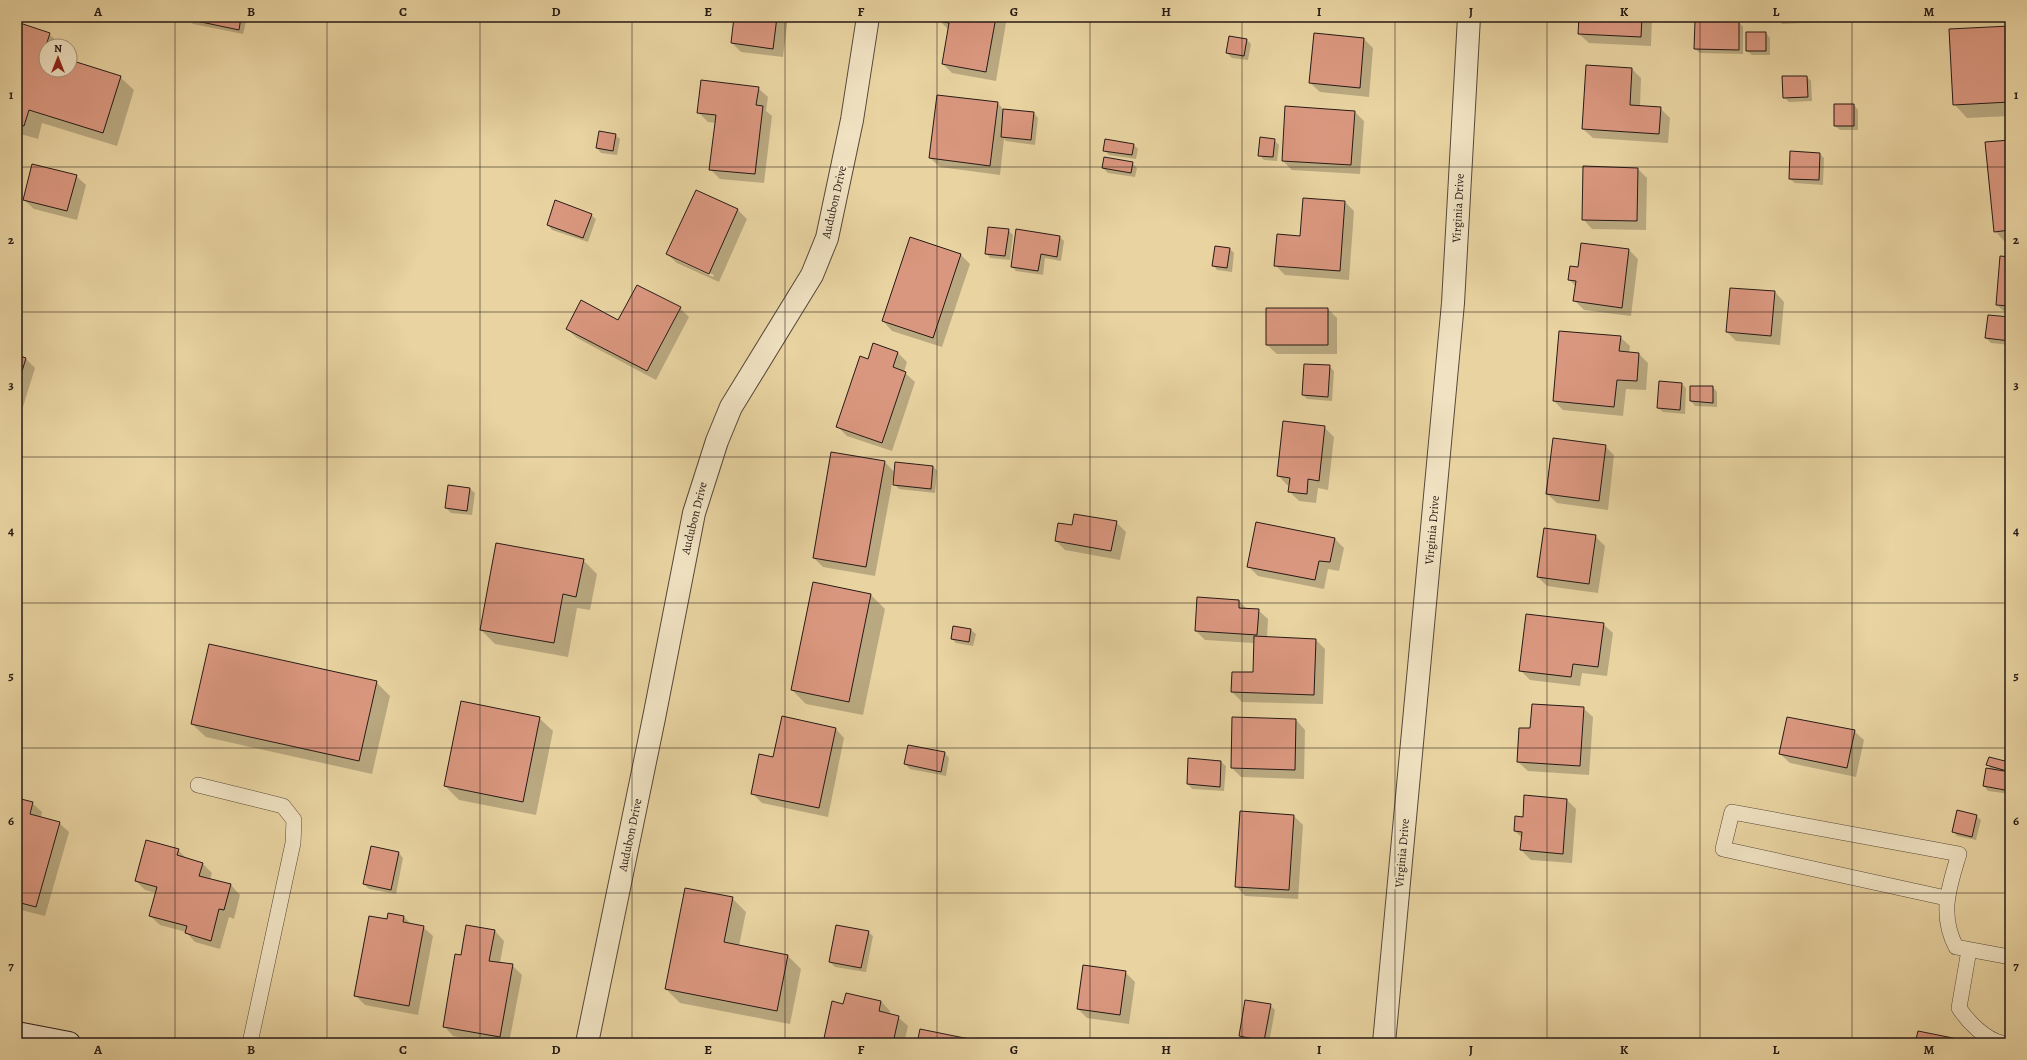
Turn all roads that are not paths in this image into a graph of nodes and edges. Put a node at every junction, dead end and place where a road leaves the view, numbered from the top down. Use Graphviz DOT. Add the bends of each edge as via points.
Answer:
graph roads {
  1 [pos="868,17"];
  2 [pos="1469,17"];
  3 [pos="198,785"];
  4 [pos="1946,898"];
  5 [pos="1969,950"];
  6 [pos="2010,958"];
  7 [pos="17,1033"];
  8 [pos="69,1043"];
  9 [pos="250,1043"];
  10 [pos="586,1043"];
  11 [pos="1384,1043"];
  12 [pos="2002,1043"];
  1 -- 10 [label="street, Audubon Drive" via="852,120 827,238 812,275 731,407 714,448 694,513"];
  2 -- 11 [label="street, Virginia Drive" via="1453,303"];
  3 -- 9 [label="lane" via="284,806 294,820 293,843"];
  4 -- 4 [label="lane" via="1959,854 1732,812 1724,849"];
  4 -- 5 [label="lane" via="1950,935 1956,947"];
  5 -- 6 [label="lane"];
  5 -- 12 [label="lane" via="1959,1008 1966,1019 1995,1042"];
  7 -- 8 [label="street"];
}
